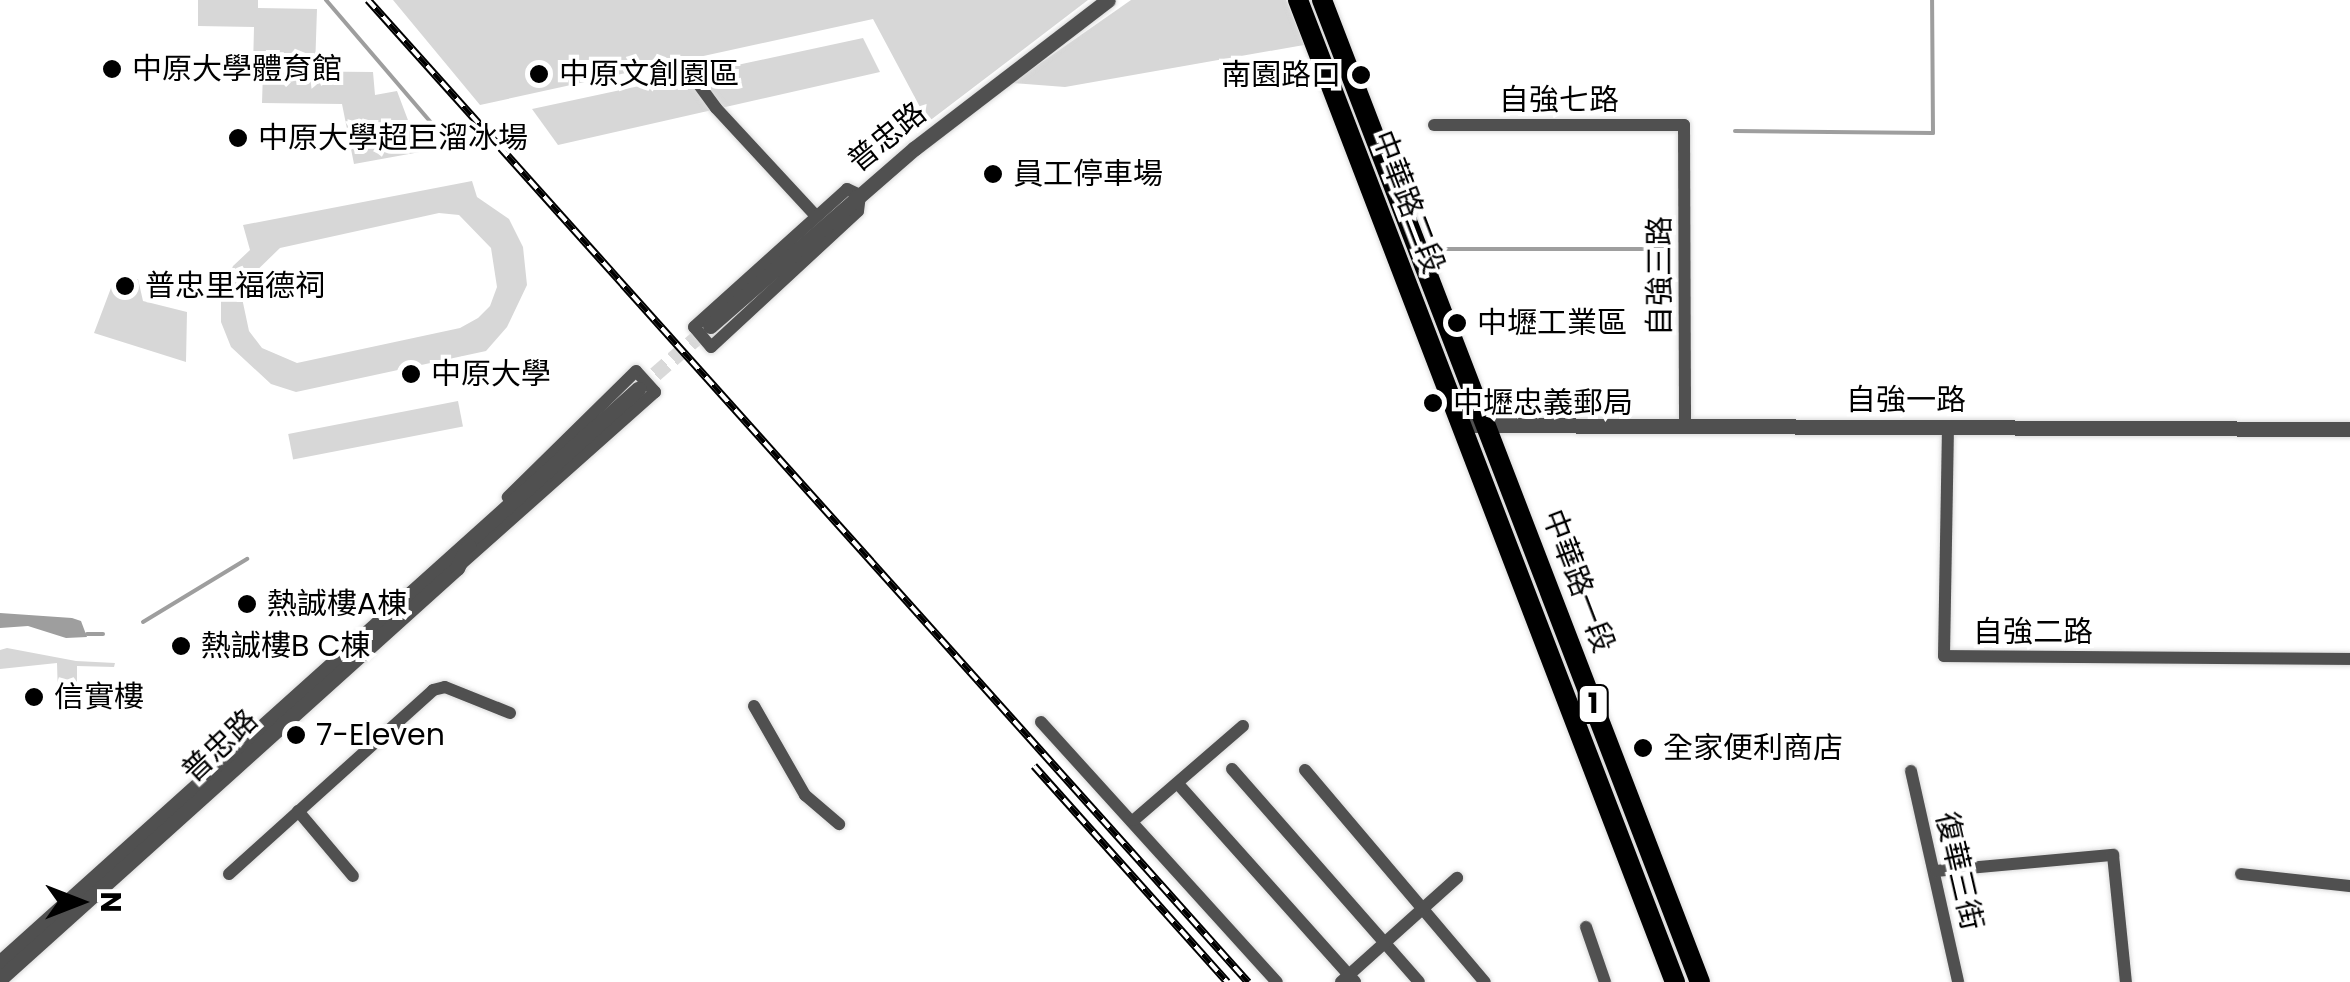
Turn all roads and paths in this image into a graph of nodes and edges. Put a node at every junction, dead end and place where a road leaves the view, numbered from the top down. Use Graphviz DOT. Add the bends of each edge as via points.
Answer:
graph roads {
  1 [pos="1108,0"];
  2 [pos="1298,0"];
  3 [pos="1322,0"];
  4 [pos="686,67"];
  5 [pos="1684,125"];
  6 [pos="1434,126"];
  7 [pos="860,194"];
  8 [pos="816,216"];
  9 [pos="710,326"];
  10 [pos="638,389"];
  11 [pos="1473,425"];
  12 [pos="1686,427"];
  13 [pos="1948,427"];
  14 [pos="2350,428"];
  15 [pos="455,561"];
  16 [pos="2350,659"];
  17 [pos="754,706"];
  18 [pos="510,713"];
  19 [pos="1041,722"];
  20 [pos="1242,726"];
  21 [pos="1232,769"];
  22 [pos="1304,770"];
  23 [pos="1910,771"];
  24 [pos="1178,785"];
  25 [pos="298,811"];
  26 [pos="1134,820"];
  27 [pos="839,824"];
  28 [pos="1936,871"];
  29 [pos="228,874"];
  30 [pos="2241,874"];
  31 [pos="353,876"];
  32 [pos="1457,878"];
  33 [pos="2350,886"];
  34 [pos="1421,908"];
  35 [pos="1586,927"];
  36 [pos="1386,943"];
  37 [pos="0,962"];
  38 [pos="0,979"];
  39 [pos="1348,980"];
  40 [pos="1277,982"];
  41 [pos="1420,982"];
  42 [pos="1485,982"];
  43 [pos="1605,982"];
  44 [pos="1675,982"];
  45 [pos="1700,982"];
  46 [pos="1958,982"];
  47 [pos="2126,982"];
  1 -- 7 [label="street, 普忠路"];
  2 -- 11 [label="main road, 中華路二段 / 1"];
  3 -- 11 [label="main road, 中華路二段 / 1"];
  4 -- 8 [label="street"];
  5 -- 6 [label="street, 自強七路"];
  5 -- 12 [label="street, 自強三路"];
  7 -- 8 [label="street" via="847,189"];
  7 -- 8 [label="street" via="858,211 710,347 694,328"];
  7 -- 9 [label="street, 普忠路"];
  10 -- 15 [label="street, 普忠路"];
  11 -- 12 [label="street, 自強一路"];
  11 -- 44 [label="main road, 中華路一段 / 1"];
  11 -- 45 [label="main road, 中華路一段 / 1"];
  12 -- 13 [label="street, 自強一路"];
  13 -- 14 [label="street, 自強一路"];
  13 -- 16 [label="street, 自強二路" via="1944,656"];
  15 -- 15 [label="street" via="655,392 636,371"];
  15 -- 37 [label="street, 普忠路"];
  15 -- 38 [label="street, 普忠路"];
  17 -- 27 [label="street" via="805,796"];
  18 -- 25 [label="street" via="445,687 433,690"];
  19 -- 26 [label="street"];
  20 -- 24 [label="street"];
  21 -- 36 [label="street"];
  22 -- 34 [label="street"];
  23 -- 28 [label="street, 復華三街"];
  24 -- 26 [label="street"];
  24 -- 39 [label="street"];
  25 -- 29 [label="street"];
  25 -- 31 [label="street"];
  26 -- 40 [label="street"];
  28 -- 46 [label="street, 復華三街"];
  28 -- 47 [label="street" via="2113,855"];
  30 -- 33 [label="street"];
  32 -- 34 [label="street"];
  34 -- 36 [label="street"];
  34 -- 42 [label="street"];
  35 -- 43 [label="street"];
  36 -- 39 [label="street"];
  36 -- 41 [label="street"];
}
